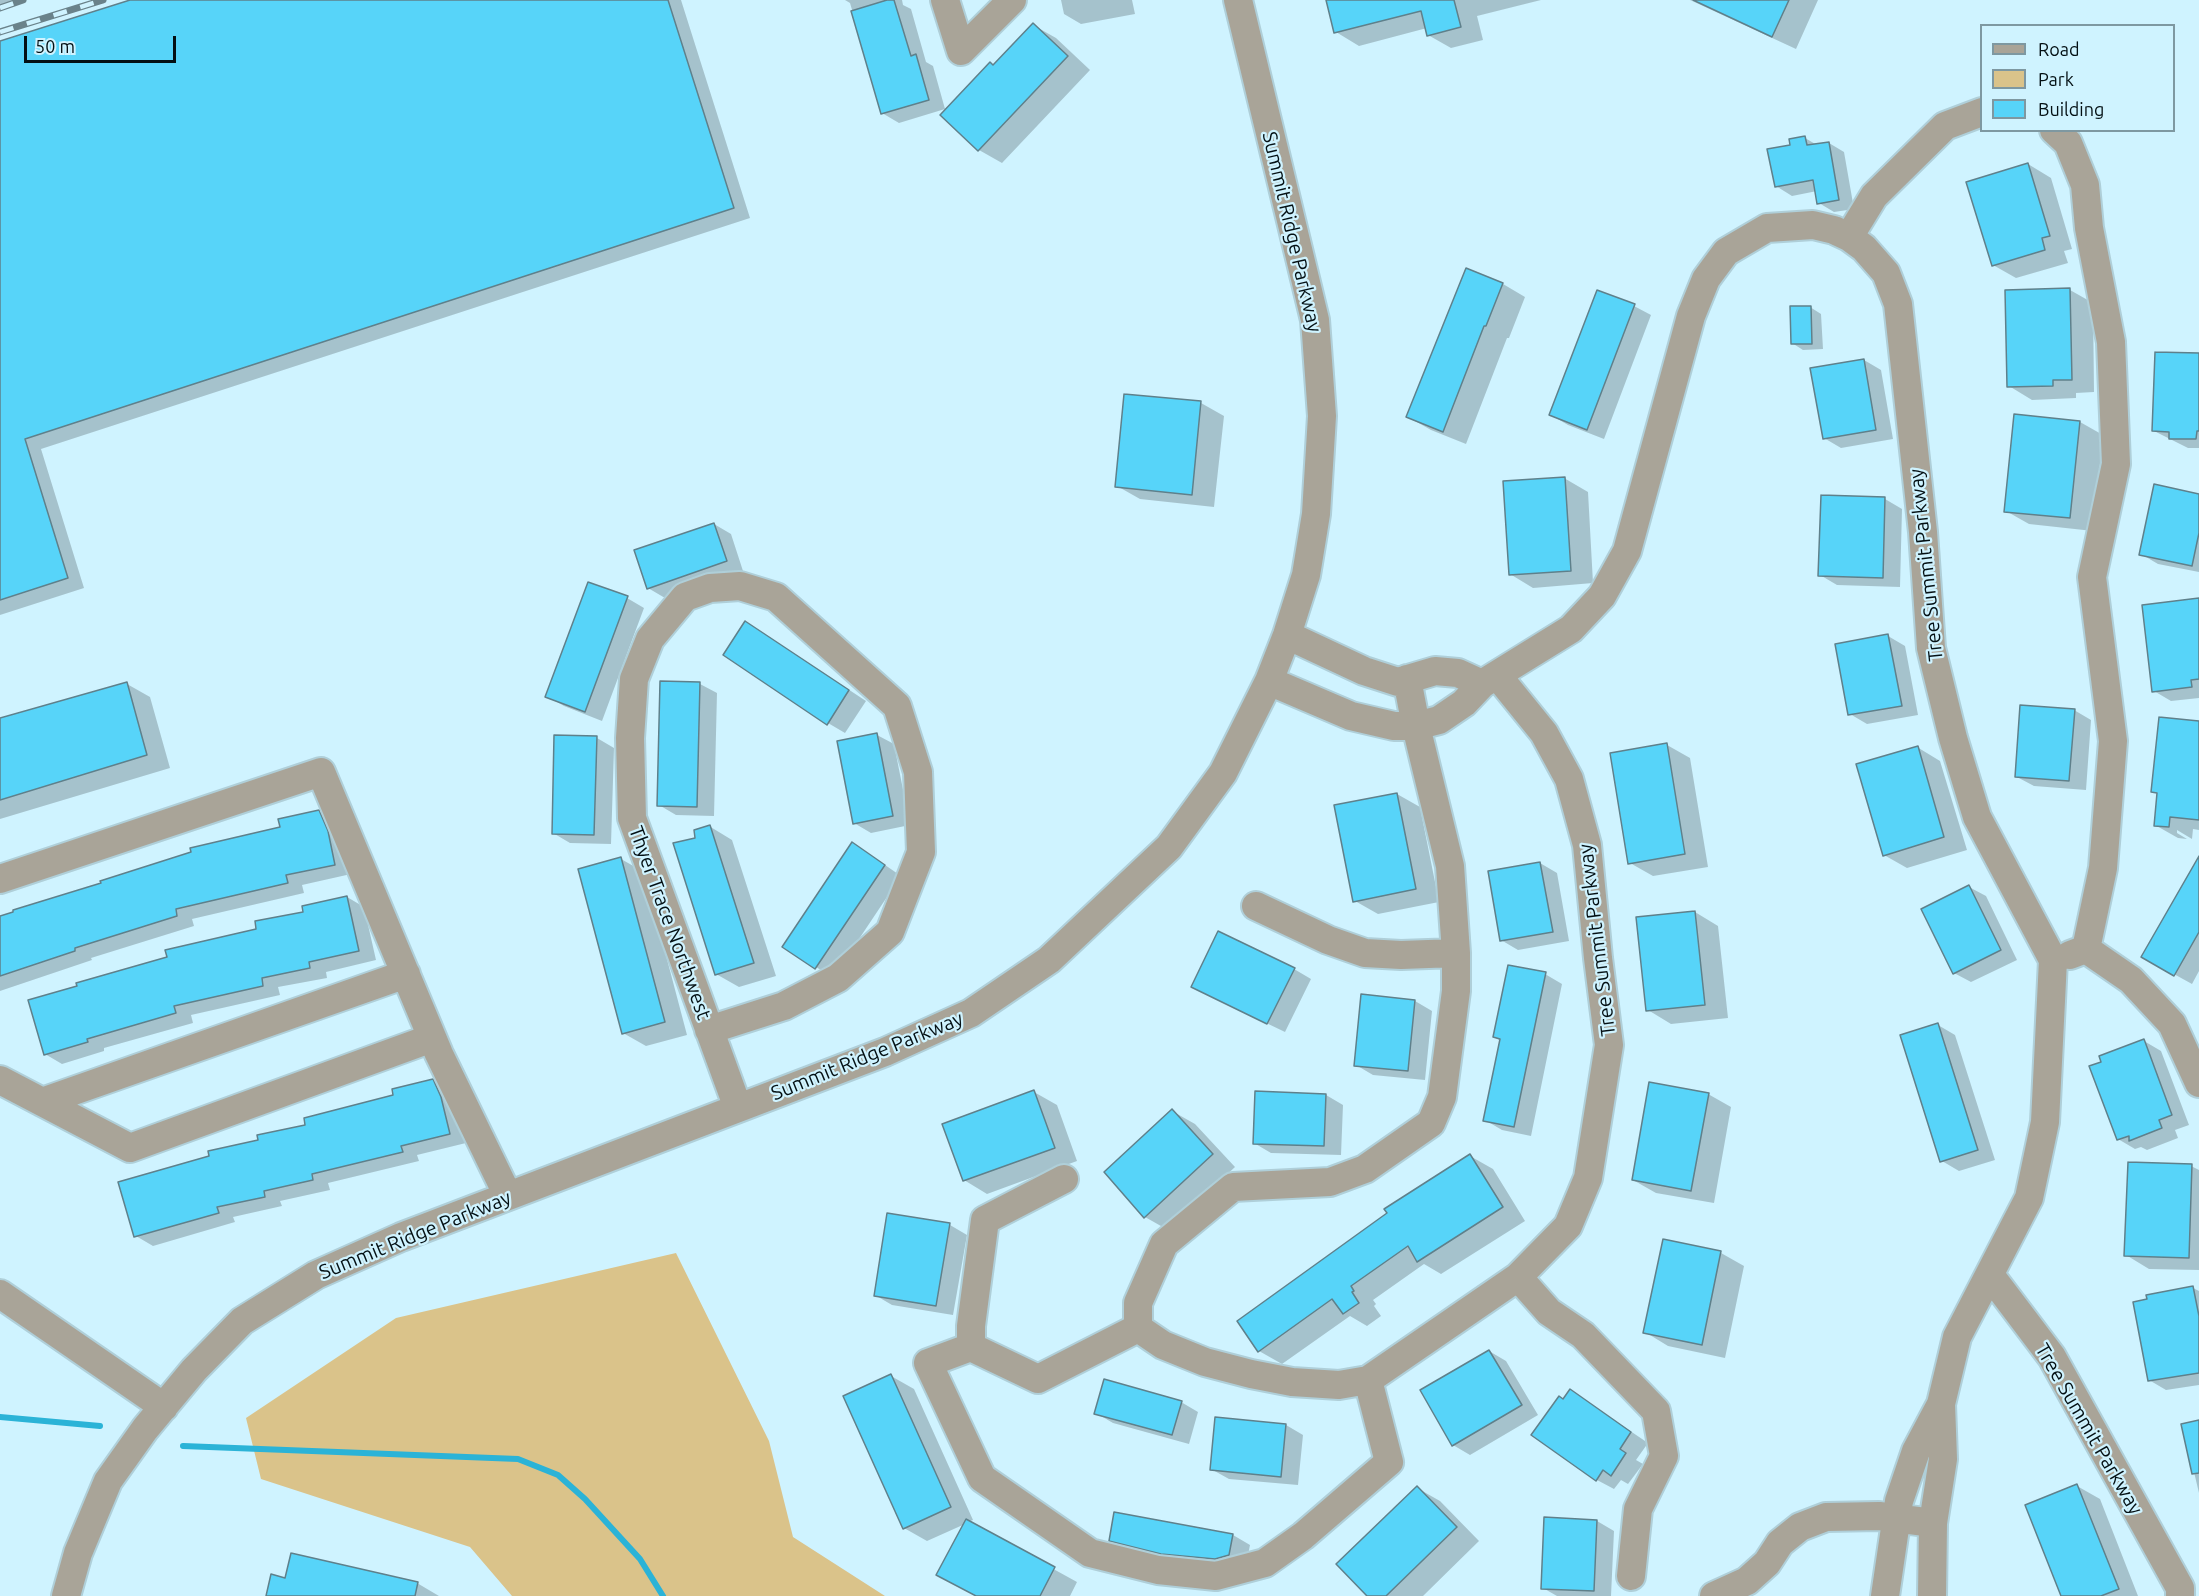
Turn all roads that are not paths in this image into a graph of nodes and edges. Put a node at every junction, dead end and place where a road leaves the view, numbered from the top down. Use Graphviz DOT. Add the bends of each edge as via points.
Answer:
graph roads {
  1 [pos="945,0"];
  2 [pos="1012,0"];
  3 [pos="1238,0"];
  4 [pos="1980,113"];
  5 [pos="2056,132"];
  6 [pos="1849,237"];
  7 [pos="1287,635"];
  8 [pos="1407,679"];
  9 [pos="1489,680"];
  10 [pos="1269,681"];
  11 [pos="1416,726"];
  12 [pos="0,879"];
  13 [pos="1256,906"];
  14 [pos="2086,949"];
  15 [pos="1456,953"];
  16 [pos="2054,960"];
  17 [pos="406,974"];
  18 [pos="709,1030"];
  19 [pos="432,1038"];
  20 [pos="0,1080"];
  21 [pos="2199,1083"];
  22 [pos="42,1102"];
  23 [pos="738,1108"];
  24 [pos="1064,1179"];
  25 [pos="508,1196"];
  26 [pos="1990,1275"];
  27 [pos="1518,1277"];
  28 [pos="0,1294"];
  29 [pos="1138,1328"];
  30 [pos="971,1347"];
  31 [pos="1368,1380"];
  32 [pos="1941,1404"];
  33 [pos="164,1407"];
  34 [pos="1896,1518"];
  35 [pos="1933,1523"];
  36 [pos="1631,1576"];
  37 [pos="2186,1590"];
  38 [pos="66,1596"];
  39 [pos="1714,1596"];
  40 [pos="1885,1596"];
  41 [pos="1932,1596"];
  1 -- 2 [label="street" via="961,51"];
  3 -- 7 [label="street, Summit Ridge Parkway" via="1315,320 1322,416 1316,514 1306,574"];
  4 -- 6 [label="street" via="1945,126 1874,196"];
  5 -- 14 [label="street" via="2068,142 2085,185 2089,228 2111,342 2116,464 2092,577 2113,741 2103,868"];
  6 -- 9 [label="street, Tree Summit Parkway" via="1813,225 1767,228 1726,252 1706,279 1691,316 1627,551 1602,596 1570,628"];
  6 -- 16 [label="street, Tree Summit Parkway" via="1886,273 1898,304 1923,532 1931,648 1953,738 1977,817"];
  7 -- 8 [label="street, Tree Summit Parkway" via="1364,671 1398,682"];
  7 -- 10 [label="street, Summit Ridge Parkway"];
  8 -- 9 [label="street, Tree Summit Parkway" via="1435,671"];
  8 -- 11 [label="street"];
  9 -- 11 [label="street, Tree Summit Parkway" via="1439,720"];
  9 -- 27 [label="street, Tree Summit Parkway" via="1544,733 1569,779 1587,845 1609,1045 1588,1178 1568,1226"];
  10 -- 11 [label="street, Tree Summit Parkway" via="1351,716 1394,726"];
  10 -- 23 [label="street, Summit Ridge Parkway" via="1223,773 1169,848 1049,960 971,1013 885,1052"];
  11 -- 15 [label="street" via="1450,866"];
  12 -- 17 [label="street" via="321,772"];
  13 -- 15 [label="street" via="1365,953"];
  14 -- 16 [label="street"];
  14 -- 21 [label="street" via="2131,980 2172,1024"];
  15 -- 29 [label="street" via="1456,991 1442,1097 1431,1123 1365,1169 1330,1182 1233,1187 1164,1244 1138,1303"];
  16 -- 26 [label="street" via="2045,1122 2029,1198"];
  17 -- 19 [label="street"];
  17 -- 22 [label="street"];
  18 -- 18 [label="street, Thyer Trace Northwest" via="632,818 630,738 634,679 650,639 685,597 710,588 740,586 776,597 897,706 918,772 921,852 890,932 838,978 784,1006"];
  18 -- 23 [label="street, Thyer Trace Northwest"];
  19 -- 22 [label="street" via="130,1148"];
  19 -- 25 [label="street"];
  20 -- 22 [label="street"];
  23 -- 25 [label="street, Summit Ridge Parkway"];
  24 -- 30 [label="street" via="985,1221"];
  25 -- 33 [label="street, Summit Ridge Parkway" via="316,1275 242,1321"];
  26 -- 32 [label="street" via="1957,1337"];
  26 -- 37 [label="street, Tree Summit Parkway" via="2052,1357"];
  27 -- 31 [label="street, Tree Summit Parkway"];
  27 -- 36 [label="street" via="1549,1312 1582,1335 1656,1411 1664,1456 1638,1509"];
  28 -- 33 [label="street"];
  29 -- 30 [label="street" via="1038,1379"];
  29 -- 31 [label="street, Tree Summit Parkway" via="1205,1362 1251,1374 1339,1385"];
  30 -- 31 [label="street" via="928,1363 982,1478 1090,1553 1158,1570 1216,1576 1265,1563 1303,1536 1389,1462"];
  32 -- 34 [label="street" via="1916,1451"];
  32 -- 35 [label="street" via="1943,1459"];
  33 -- 38 [label="street, Summit Ridge Parkway" via="108,1481 78,1553"];
  34 -- 35 [label="street"];
  34 -- 39 [label="street" via="1826,1517 1800,1527 1747,1581"];
  34 -- 40 [label="street"];
  35 -- 41 [label="street"];
}
